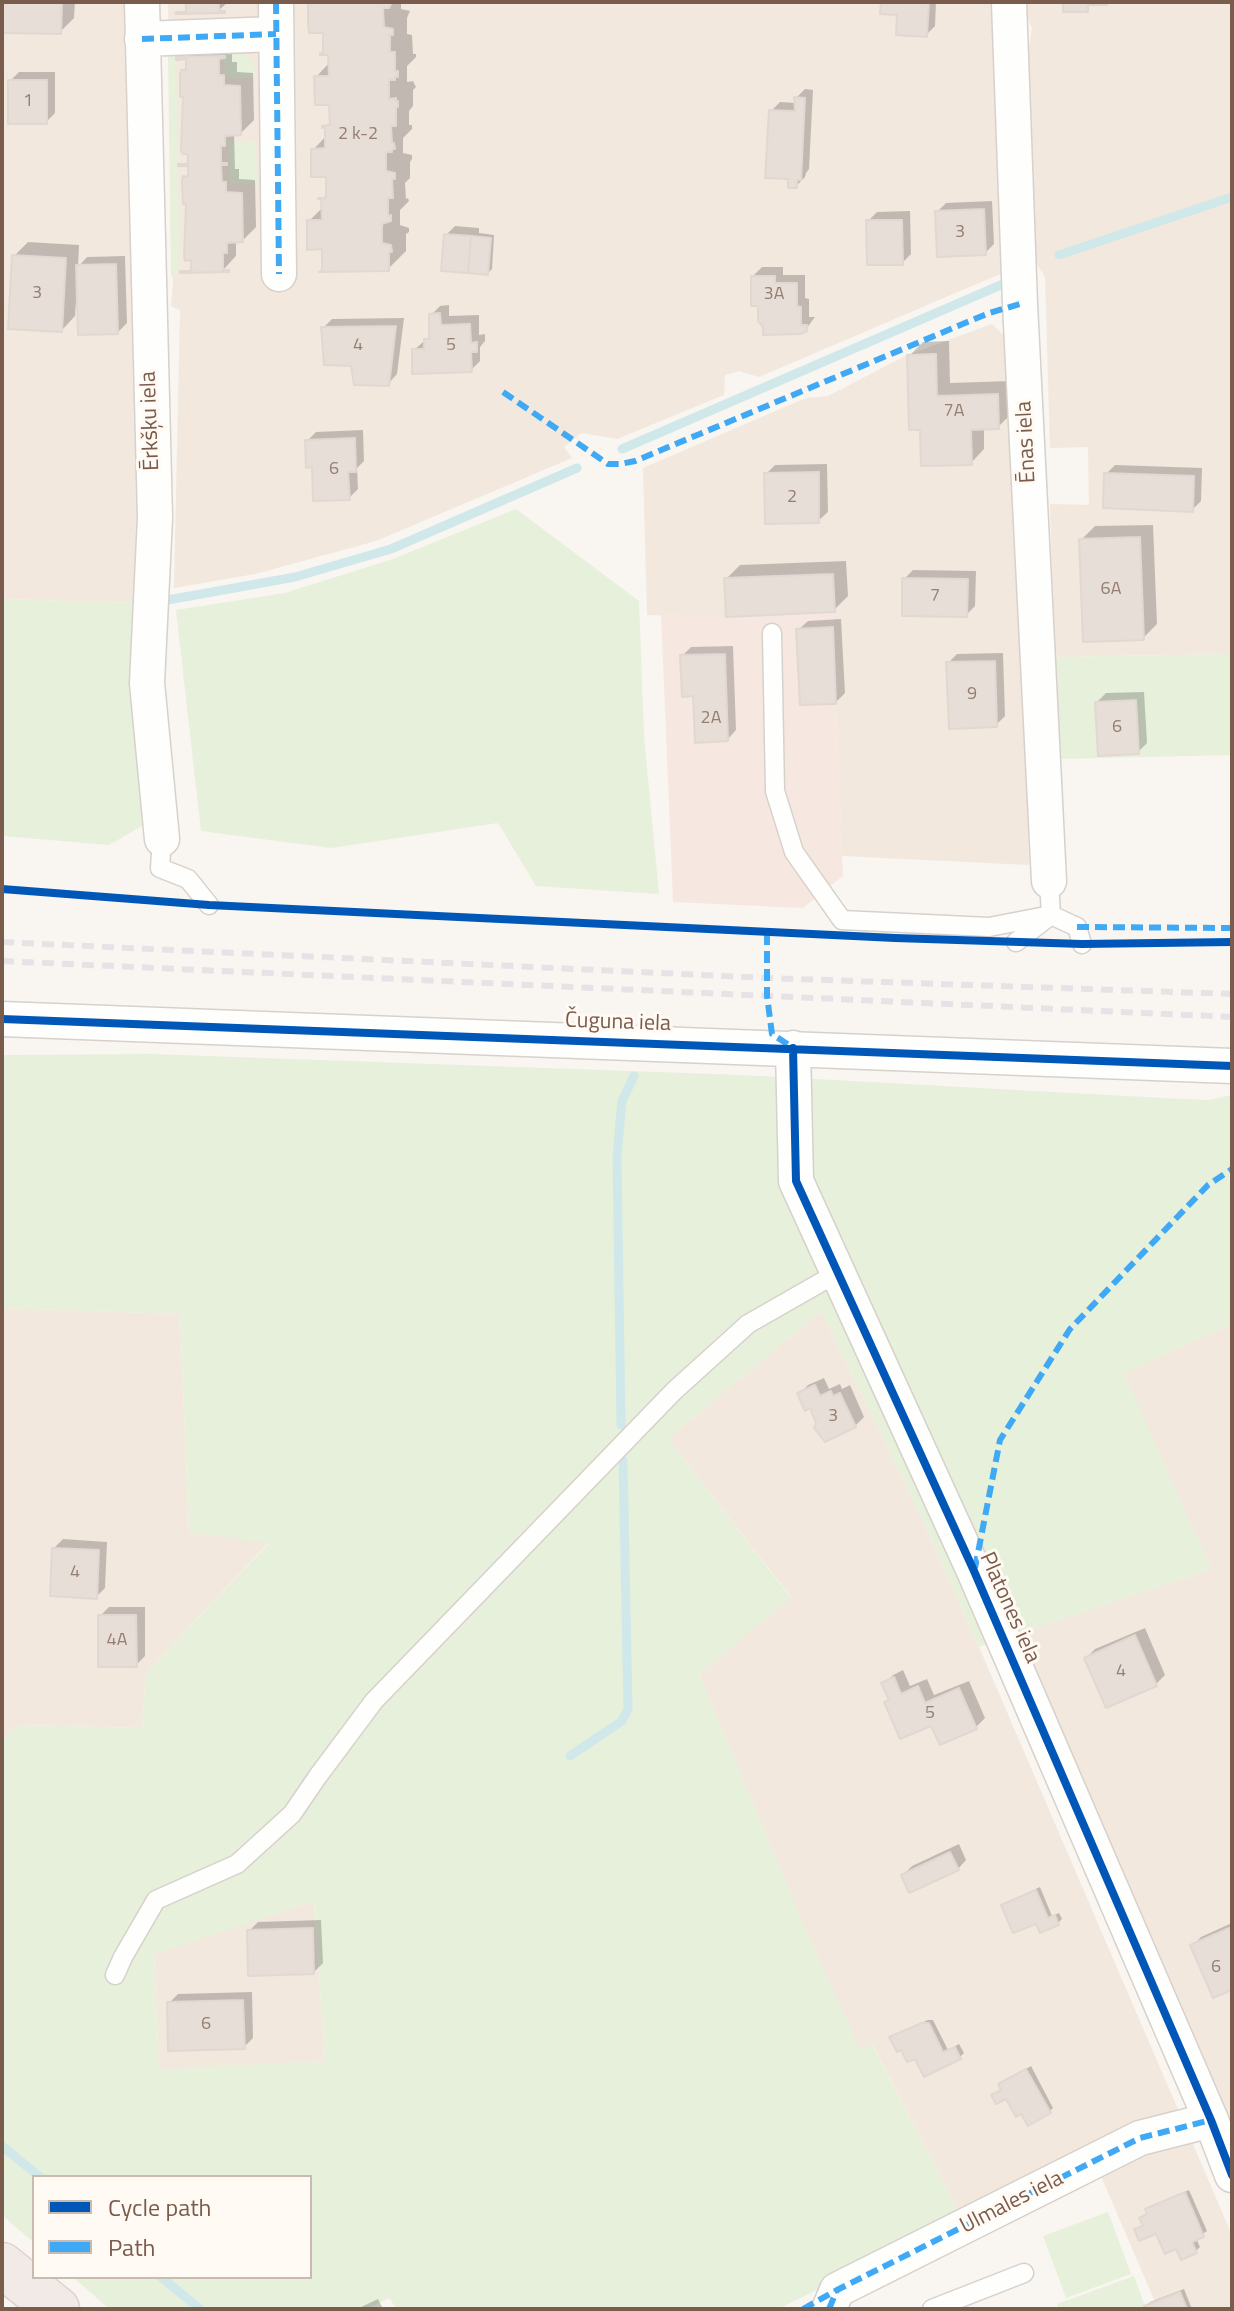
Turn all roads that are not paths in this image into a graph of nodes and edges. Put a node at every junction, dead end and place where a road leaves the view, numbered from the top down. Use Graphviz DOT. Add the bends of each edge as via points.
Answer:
graph roads {
  1 [pos="142,2"];
  2 [pos="1009,2"];
  3 [pos="276,18"];
  4 [pos="142,39"];
  5 [pos="279,274"];
  6 [pos="772,633"];
  7 [pos="162,839"];
  8 [pos="1049,881"];
  9 [pos="209,905"];
  10 [pos="1051,915"];
  11 [pos="1016,942"];
  12 [pos="1082,944"];
  13 [pos="2,1019"];
  14 [pos="793,1048"];
  15 [pos="1232,1066"];
  16 [pos="839,1272"];
  17 [pos="115,1975"];
  18 [pos="1211,2120"];
  19 [pos="1232,2175"];
  20 [pos="2,2240"];
  21 [pos="2,2265"];
  22 [pos="1024,2273"];
  23 [pos="32,2277"];
  24 [pos="34,2279"];
  25 [pos="58,2309"];
  26 [pos="829,2309"];
  27 [pos="932,2309"];
  1 -- 4 [label="street, Ērkšķu iela"];
  2 -- 8 [label="street, Ēnas iela"];
  3 -- 4 [label="street"];
  3 -- 5 [label="street"];
  4 -- 7 [label="street, Ērkšķu iela" via="155,518 147,683"];
  6 -- 10 [label="lane" via="775,791 794,852 842,920 989,927"];
  7 -- 9 [label="lane" via="160,868 188,879"];
  8 -- 10 [label="lane"];
  10 -- 11 [label="lane"];
  10 -- 12 [label="lane" via="1077,927"];
  13 -- 14 [label="street, Čuguna iela"];
  14 -- 15 [label="street, Čuguna iela"];
  14 -- 16 [label="street, Platones iela" via="796,1181"];
  16 -- 17 [label="lane" via="748,1324 674,1391 374,1701 292,1814 237,1864 156,1900"];
  16 -- 18 [label="street, Platones iela"];
  18 -- 19 [label="street, Platones iela"];
  18 -- 26 [label="street, Ulmales iela" via="1140,2138 837,2290"];
  20 -- 23 [label="street"];
  21 -- 25 [label="highway"];
  22 -- 27 [label="lane"];
  24 -- 25 [label="street"];
}
